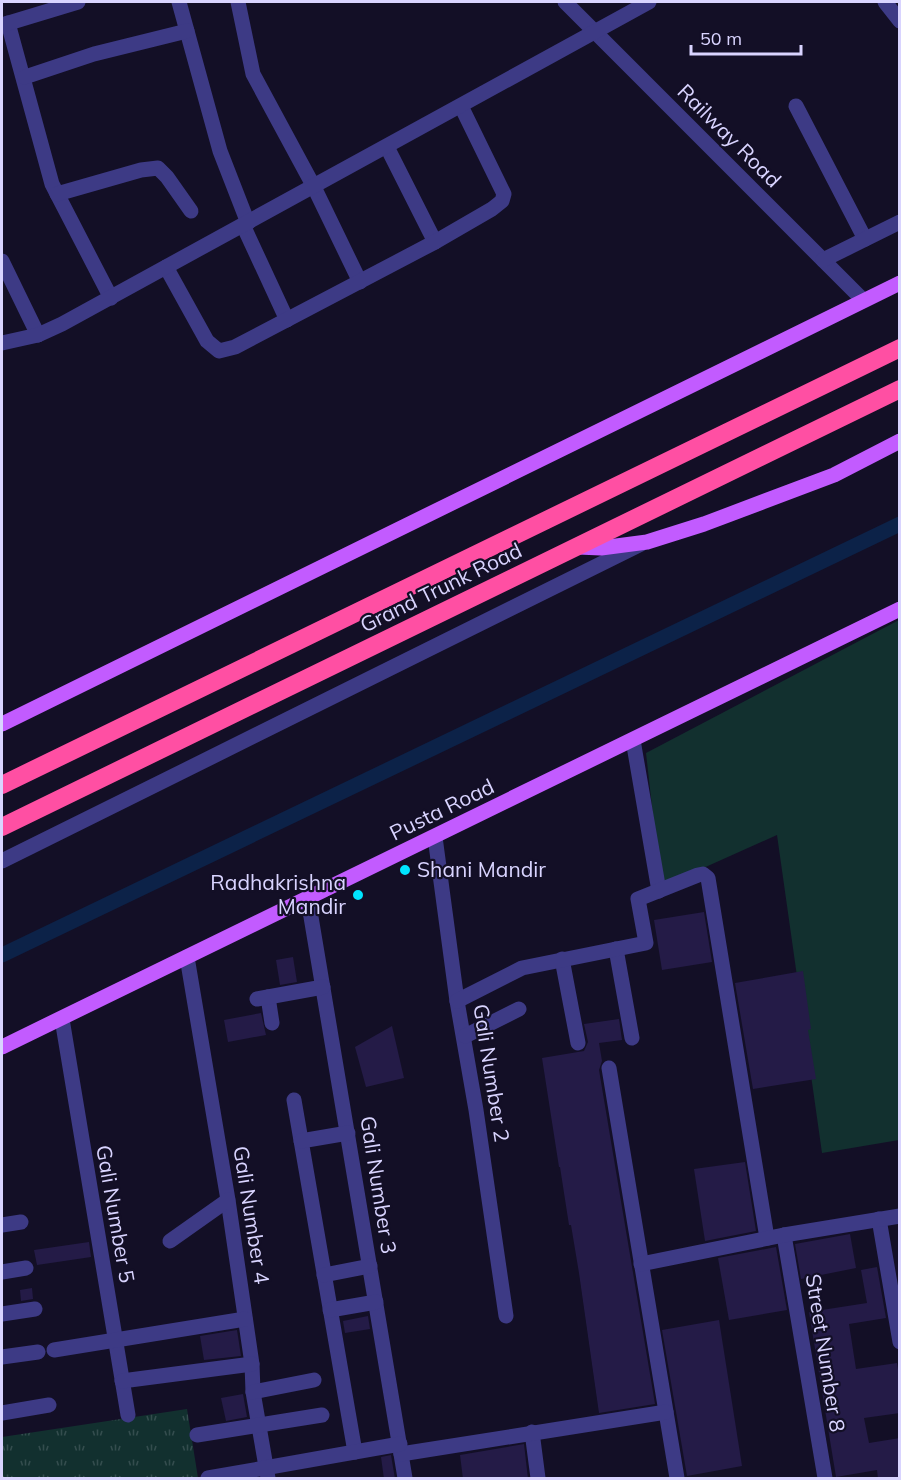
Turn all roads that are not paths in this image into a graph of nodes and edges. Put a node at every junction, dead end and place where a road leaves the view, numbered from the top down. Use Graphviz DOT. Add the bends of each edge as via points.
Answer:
graph roads {
  1 [pos="78,2"];
  2 [pos="179,2"];
  3 [pos="238,2"];
  4 [pos="565,2"];
  5 [pos="649,2"];
  6 [pos="885,2"];
  7 [pos="900,21"];
  8 [pos="5,24"];
  9 [pos="187,31"];
  10 [pos="595,32"];
  11 [pos="24,77"];
  12 [pos="461,106"];
  13 [pos="796,106"];
  14 [pos="387,147"];
  15 [pos="314,187"];
  16 [pos="57,194"];
  17 [pos="191,211"];
  18 [pos="900,222"];
  19 [pos="246,224"];
  20 [pos="865,239"];
  21 [pos="435,242"];
  22 [pos="823,260"];
  23 [pos="2,261"];
  24 [pos="166,267"];
  25 [pos="360,282"];
  26 [pos="900,283"];
  27 [pos="111,298"];
  28 [pos="863,300"];
  29 [pos="287,320"];
  30 [pos="38,335"];
  31 [pos="2,343"];
  32 [pos="900,348"];
  33 [pos="900,389"];
  34 [pos="900,441"];
  35 [pos="647,542"];
  36 [pos="577,547"];
  37 [pos="900,609"];
  38 [pos="2,724"];
  39 [pos="633,740"];
  40 [pos="2,785"];
  41 [pos="2,827"];
  42 [pos="435,837"];
  43 [pos="2,861"];
  44 [pos="659,891"];
  45 [pos="308,899"];
  46 [pos="616,949"];
  47 [pos="187,957"];
  48 [pos="562,959"];
  49 [pos="323,987"];
  50 [pos="457,1001"];
  51 [pos="519,1009"];
  52 [pos="62,1019"];
  53 [pos="272,1023"];
  54 [pos="465,1036"];
  55 [pos="632,1038"];
  56 [pos="578,1043"];
  57 [pos="2,1047"];
  58 [pos="609,1068"];
  59 [pos="294,1100"];
  60 [pos="348,1133"];
  61 [pos="301,1141"];
  62 [pos="228,1200"];
  63 [pos="900,1216"];
  64 [pos="879,1219"];
  65 [pos="21,1222"];
  66 [pos="2,1225"];
  67 [pos="784,1235"];
  68 [pos="767,1239"];
  69 [pos="170,1241"];
  70 [pos="641,1264"];
  71 [pos="370,1266"];
  72 [pos="26,1268"];
  73 [pos="2,1272"];
  74 [pos="324,1275"];
  75 [pos="376,1302"];
  76 [pos="36,1309"];
  77 [pos="330,1310"];
  78 [pos="2,1314"];
  79 [pos="506,1316"];
  80 [pos="245,1319"];
  81 [pos="115,1340"];
  82 [pos="900,1342"];
  83 [pos="54,1350"];
  84 [pos="38,1352"];
  85 [pos="2,1357"];
  86 [pos="252,1364"];
  87 [pos="314,1380"];
  88 [pos="122,1382"];
  89 [pos="253,1392"];
  90 [pos="49,1406"];
  91 [pos="666,1412"];
  92 [pos="2,1413"];
  93 [pos="128,1415"];
  94 [pos="322,1415"];
  95 [pos="259,1425"];
  96 [pos="532,1432"];
  97 [pos="197,1435"];
  98 [pos="401,1449"];
  99 [pos="355,1452"];
  100 [pos="268,1474"];
  101 [pos="208,1479"];
  102 [pos="405,1479"];
  103 [pos="538,1479"];
  104 [pos="677,1479"];
  105 [pos="825,1479"];
  1 -- 8 [label="street"];
  2 -- 9 [label="street"];
  3 -- 15 [label="street" via="253,74"];
  4 -- 10 [label="street, Railway Road"];
  5 -- 10 [label="street"];
  6 -- 7 [label="street"];
  8 -- 11 [label="street"];
  9 -- 11 [label="street" via="94,54"];
  9 -- 19 [label="street" via="220,152"];
  10 -- 12 [label="street"];
  10 -- 22 [label="street, Railway Road"];
  11 -- 16 [label="street"];
  12 -- 14 [label="street"];
  12 -- 21 [label="street" via="504,194 492,209"];
  13 -- 20 [label="street"];
  14 -- 15 [label="street"];
  14 -- 21 [label="street"];
  15 -- 19 [label="street"];
  15 -- 25 [label="street"];
  16 -- 17 [label="street" via="158,168"];
  16 -- 27 [label="street"];
  18 -- 20 [label="street"];
  19 -- 24 [label="street"];
  19 -- 29 [label="street"];
  20 -- 22 [label="street"];
  21 -- 25 [label="street"];
  22 -- 28 [label="street, Railway Road"];
  23 -- 30 [label="street"];
  24 -- 27 [label="street"];
  24 -- 29 [label="street" via="207,341 219,351"];
  25 -- 29 [label="street"];
  26 -- 28 [label="main road"];
  27 -- 30 [label="street"];
  28 -- 38 [label="main road"];
  30 -- 31 [label="street"];
  32 -- 40 [label="highway, Grand Trunk Road"];
  33 -- 36 [label="highway, Grand Trunk Road"];
  34 -- 35 [label="main road" via="834,475"];
  35 -- 36 [label="main road"];
  35 -- 43 [label="street"];
  36 -- 41 [label="highway, Grand Trunk Road"];
  37 -- 39 [label="main road, Pusta Road"];
  39 -- 42 [label="main road, Pusta Road"];
  39 -- 44 [label="street"];
  42 -- 45 [label="main road, Pusta Road"];
  42 -- 50 [label="street, Gali Number 2"];
  44 -- 46 [label="street" via="639,899 646,943"];
  44 -- 68 [label="street" via="698,875 708,878"];
  45 -- 47 [label="main road, Pusta Road"];
  45 -- 49 [label="street, Gali Number 3"];
  46 -- 48 [label="street"];
  46 -- 55 [label="street"];
  47 -- 52 [label="main road, Pusta Road"];
  47 -- 62 [label="street, Gali Number 4"];
  48 -- 50 [label="street" via="522,968"];
  48 -- 56 [label="street"];
  49 -- 53 [label="street" via="262,998"];
  49 -- 60 [label="street, Gali Number 3"];
  50 -- 54 [label="street, Gali Number 2"];
  51 -- 54 [label="street"];
  52 -- 57 [label="main road, Pusta Road"];
  52 -- 81 [label="street, Gali Number 5"];
  54 -- 79 [label="street, Gali Number 2"];
  58 -- 70 [label="street"];
  59 -- 61 [label="street"];
  60 -- 61 [label="street"];
  60 -- 71 [label="street, Gali Number 3"];
  61 -- 74 [label="street"];
  62 -- 69 [label="street"];
  62 -- 80 [label="street, Gali Number 4"];
  63 -- 64 [label="street"];
  64 -- 67 [label="street"];
  64 -- 82 [label="street"];
  65 -- 66 [label="street"];
  67 -- 68 [label="street"];
  67 -- 105 [label="street, Street Number 8"];
  68 -- 70 [label="street"];
  70 -- 91 [label="street"];
  71 -- 74 [label="street"];
  71 -- 75 [label="street, Gali Number 3"];
  72 -- 73 [label="street"];
  74 -- 77 [label="street"];
  75 -- 77 [label="street"];
  75 -- 98 [label="street, Gali Number 3"];
  76 -- 78 [label="street"];
  77 -- 99 [label="street"];
  80 -- 81 [label="street"];
  80 -- 86 [label="street, Gali Number 4"];
  81 -- 83 [label="street"];
  81 -- 88 [label="street, Gali Number 5"];
  84 -- 85 [label="street"];
  86 -- 88 [label="street"];
  86 -- 89 [label="street, Gali Number 4"];
  87 -- 89 [label="street"];
  88 -- 93 [label="street, Gali Number 5"];
  89 -- 95 [label="street, Gali Number 4"];
  90 -- 92 [label="street"];
  91 -- 96 [label="street"];
  91 -- 104 [label="street"];
  94 -- 95 [label="street"];
  95 -- 97 [label="street"];
  95 -- 100 [label="street, Gali Number 4"];
  96 -- 98 [label="street"];
  96 -- 103 [label="street"];
  98 -- 99 [label="street"];
  98 -- 102 [label="street, Gali Number 3"];
  99 -- 100 [label="street"];
  100 -- 101 [label="street"];
}
